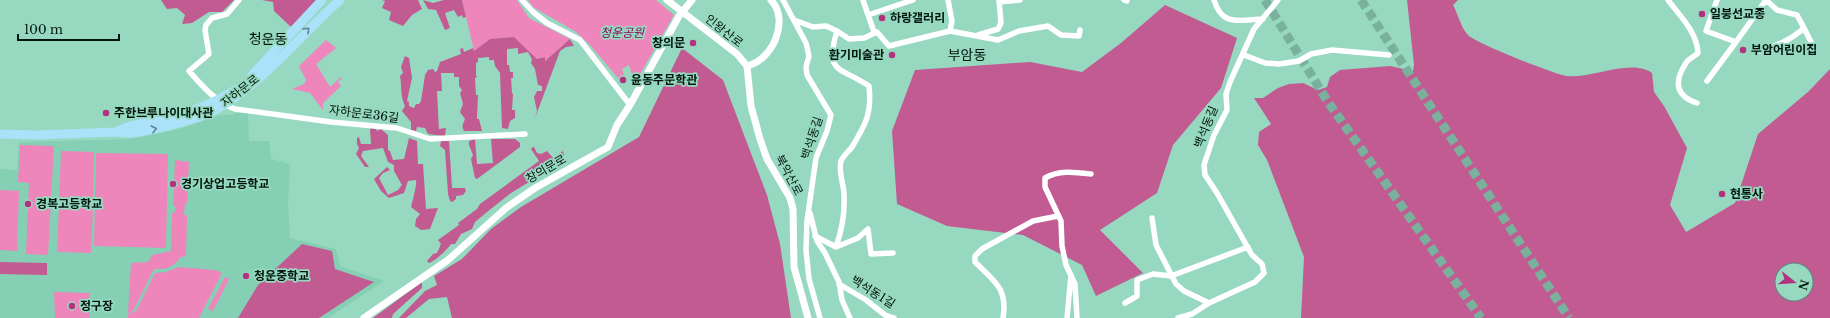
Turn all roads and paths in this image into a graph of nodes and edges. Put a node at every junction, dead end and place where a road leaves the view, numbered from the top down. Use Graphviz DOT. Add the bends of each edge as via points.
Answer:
graph roads {
  1 [pos="239,0"];
  2 [pos="322,0"];
  3 [pos="340,0"];
  4 [pos="522,0"];
  5 [pos="668,0"];
  6 [pos="692,0"];
  7 [pos="770,0"];
  8 [pos="783,0"];
  9 [pos="863,0"];
  10 [pos="913,0"];
  11 [pos="948,0"];
  12 [pos="1020,0"];
  13 [pos="1214,0"];
  14 [pos="1278,0"];
  15 [pos="1668,0"];
  16 [pos="1717,0"];
  17 [pos="1766,0"];
  18 [pos="999,1"];
  19 [pos="868,15"];
  20 [pos="1263,19"];
  21 [pos="794,20"];
  22 [pos="1804,28"];
  23 [pos="1080,30"];
  24 [pos="837,31"];
  25 [pos="950,31"];
  26 [pos="874,32"];
  27 [pos="970,36"];
  28 [pos="1736,42"];
  29 [pos="1813,46"];
  30 [pos="1757,52"];
  31 [pos="1244,54"];
  32 [pos="1390,55"];
  33 [pos="747,66"];
  34 [pos="1706,81"];
  35 [pos="221,103"];
  36 [pos="1697,103"];
  37 [pos="630,105"];
  38 [pos="0,134"];
  39 [pos="525,134"];
  40 [pos="1090,174"];
  41 [pos="809,209"];
  42 [pos="1058,216"];
  43 [pos="1152,218"];
  44 [pos="815,236"];
  45 [pos="836,246"];
  46 [pos="1248,247"];
  47 [pos="893,253"];
  48 [pos="1071,273"];
  49 [pos="1171,276"];
  50 [pos="840,284"];
  51 [pos="1125,303"];
  52 [pos="1208,303"];
  53 [pos="1192,316"];
  54 [pos="364,318"];
  55 [pos="808,318"];
  56 [pos="820,318"];
  57 [pos="850,318"];
  58 [pos="894,318"];
  59 [pos="1003,318"];
  60 [pos="1067,318"];
  61 [pos="1077,318"];
  62 [pos="1178,318"];
  1 -- 35 [label="street" via="227,14 212,18 206,25 204,30 209,54 189,71"];
  2 -- 35 [label="main road, 자하문로" via="244,84"];
  35 -- 3 [label="main road, 자하문로, one-way" via="254,82"];
  4 -- 37 [label="street" via="532,12 547,23 580,40"];
  5 -- 33 [label="street, 인왕산로" via="737,54"];
  6 -- 37 [label="street, 창의문로" via="679,16"];
  7 -- 33 [label="street" via="778,10 778,30 775,39 765,56"];
  8 -- 21 [label="street, 백석동길"];
  9 -- 19 [label="street"];
  10 -- 19 [label="street"];
  11 -- 25 [label="street" via="952,21"];
  12 -- 18 [label="street"];
  13 -- 20 [label="street" via="1223,18"];
  14 -- 20 [label="street, 백석동길"];
  15 -- 36 [label="street" via="1692,32 1697,43 1698,53 1686,62 1677,85 1679,92"];
  16 -- 28 [label="street" via="1706,31"];
  17 -- 22 [label="street" via="1777,10 1798,15"];
  17 -- 28 [label="street"];
  18 -- 27 [label="street" via="1001,23 998,29 988,34"];
  19 -- 26 [label="street"];
  20 -- 31 [label="street, 백석동길" via="1254,29"];
  21 -- 24 [label="street" via="813,27 826,26"];
  21 -- 41 [label="street, 백석동길" via="806,43 809,56 807,75 831,115 816,158"];
  22 -- 29 [label="street"];
  22 -- 30 [label="street" via="1794,38"];
  23 -- 27 [label="street" via="1079,36 1061,35 1048,26 1019,31 998,40"];
  24 -- 26 [label="street" via="849,39 864,38"];
  24 -- 45 [label="street" via="831,57 840,70 869,86 871,100 869,116 852,148 841,161 844,198 841,231"];
  25 -- 26 [label="street" via="889,46 877,32"];
  25 -- 27 [label="street"];
  28 -- 34 [label="street"];
  31 -- 32 [label="street" via="1265,63 1279,64 1299,61 1311,54 1332,50"];
  31 -- 46 [label="street, 백석동길" via="1230,82 1226,94 1227,110 1214,135 1204,165 1205,175"];
  33 -- 55 [label="street, 북악산로" via="751,106 760,139 767,159 790,198 793,209 794,267"];
  35 -- 38 [label="main road, 자하문로" via="206,114 184,122 128,134"];
  35 -- 39 [label="street, 자하문로36길" via="235,109 397,128 430,139"];
  37 -- 54 [label="street, 창의문로" via="620,119 608,147 535,188 512,204 448,260"];
  40 -- 42 [label="street" via="1054,173 1045,178 1045,187"];
  41 -- 44 [label="street, 백석동1길"];
  41 -- 56 [label="street, 백석동길" via="806,250 809,279"];
  42 -- 48 [label="street" via="1061,221 1066,265"];
  42 -- 59 [label="street" via="1033,221 982,249 975,256 975,262 1002,291 1006,303"];
  43 -- 49 [label="street" via="1156,245"];
  44 -- 45 [label="street"];
  44 -- 50 [label="street, 백석동1길"];
  45 -- 47 [label="street" via="858,238 868,229 871,254"];
  46 -- 49 [label="street"];
  46 -- 52 [label="street, 백석동길" via="1262,264 1264,273 1255,282"];
  48 -- 60 [label="street"];
  48 -- 61 [label="street" via="1075,284"];
  49 -- 51 [label="street" via="1153,274 1137,280 1137,296"];
  49 -- 52 [label="street" via="1184,291"];
  50 -- 57 [label="street, 백석동1길" via="842,300"];
  50 -- 58 [label="street, 백석동1길" via="885,315"];
  52 -- 53 [label="street, 백석동길"];
  53 -- 62 [label="street, 백석동길"];
}
